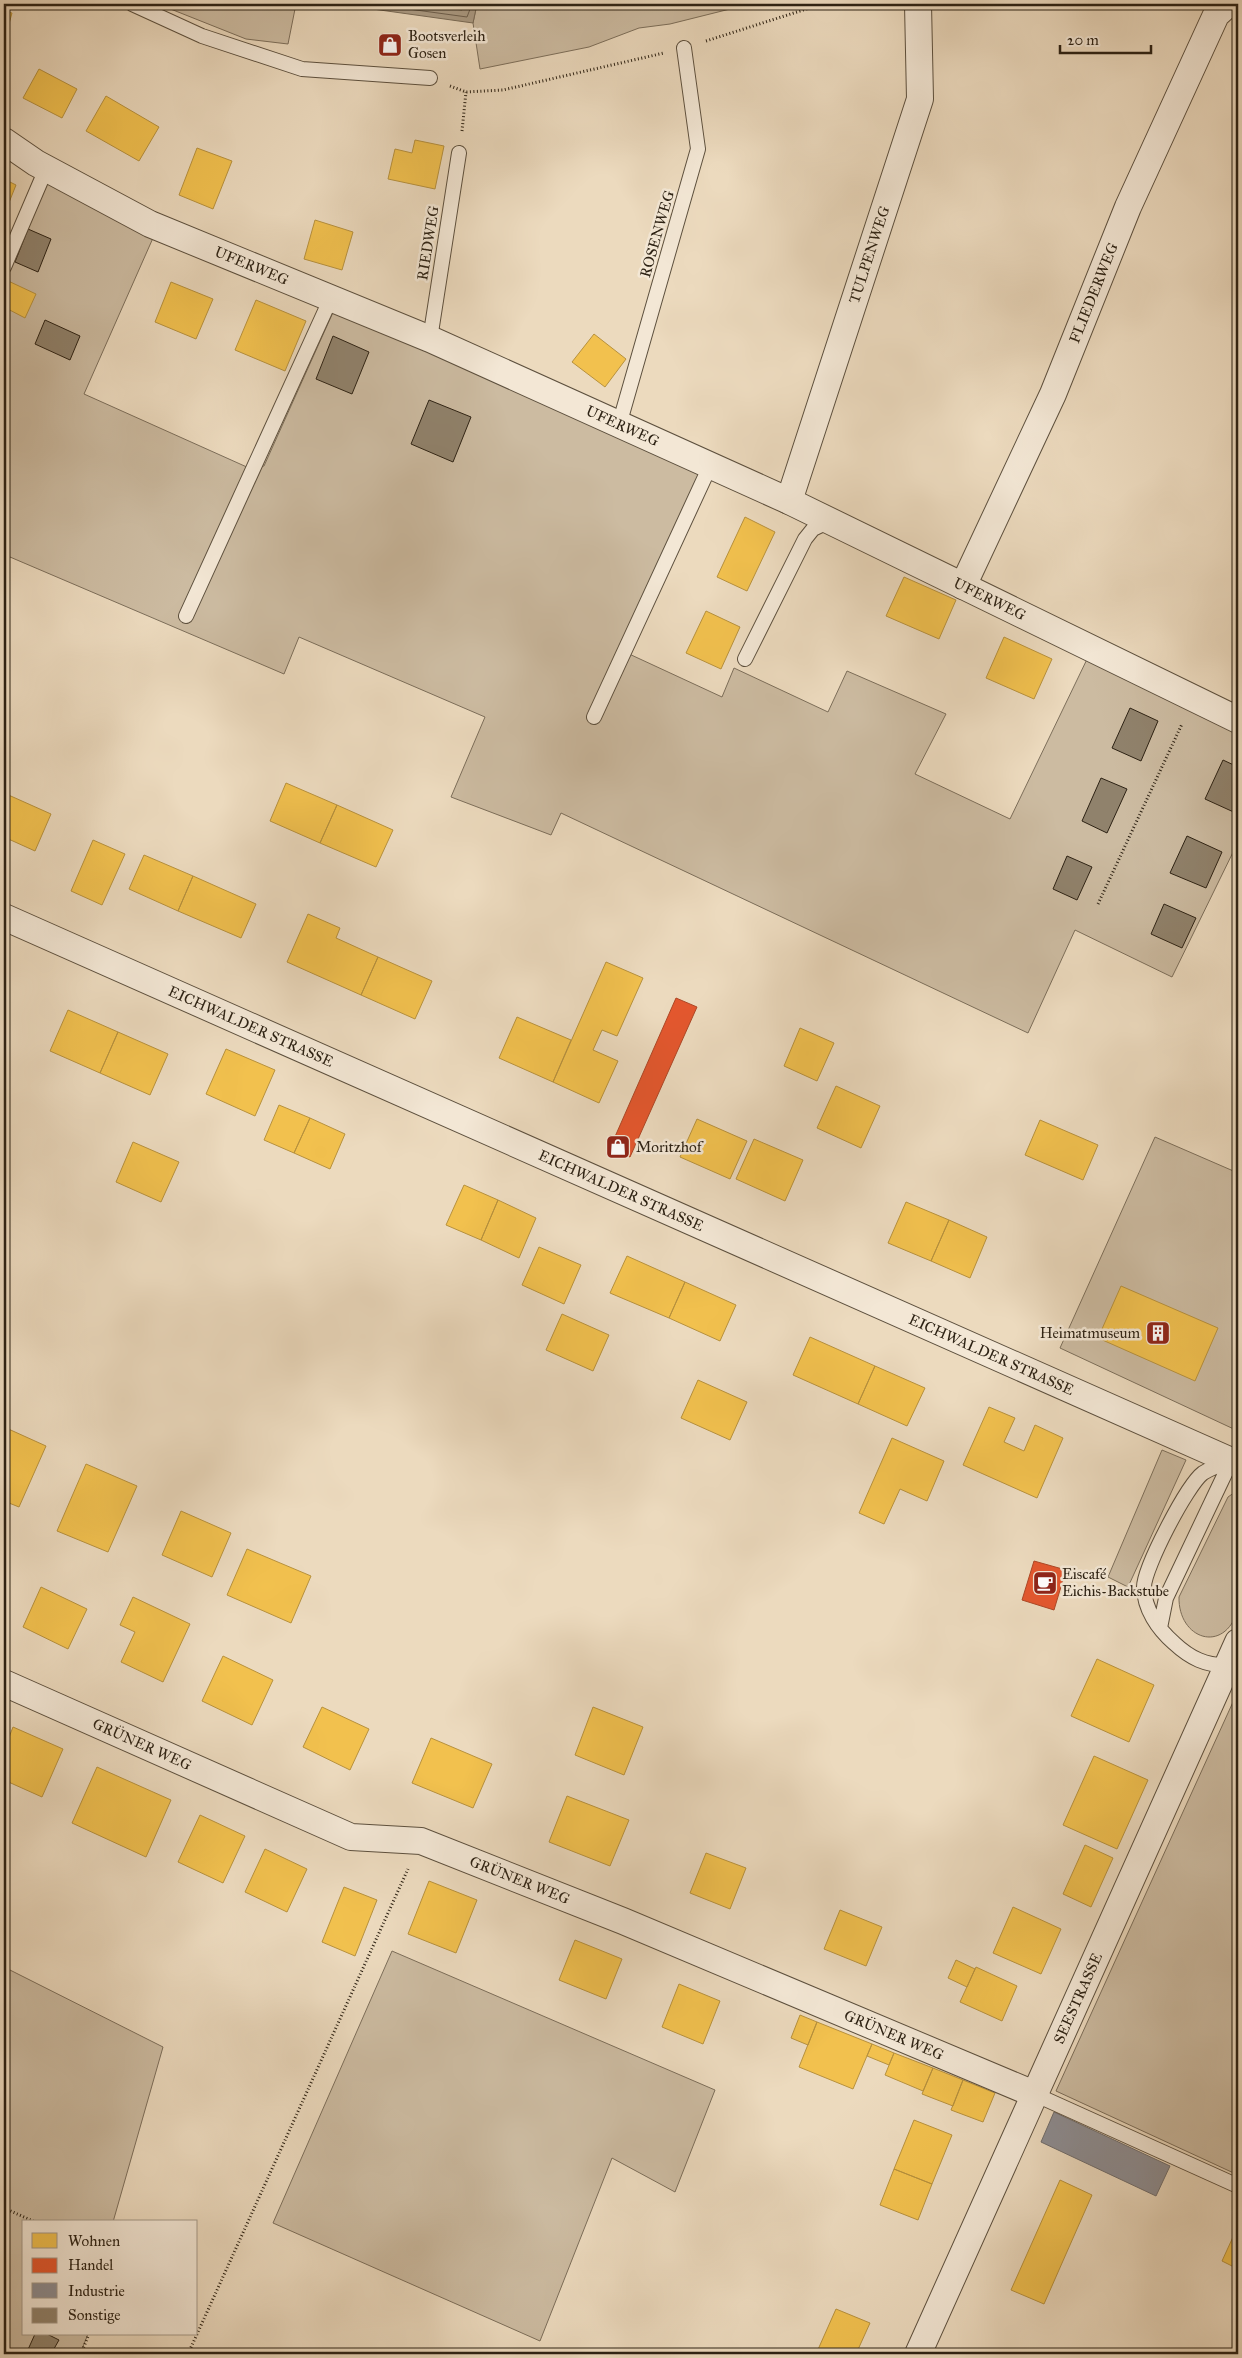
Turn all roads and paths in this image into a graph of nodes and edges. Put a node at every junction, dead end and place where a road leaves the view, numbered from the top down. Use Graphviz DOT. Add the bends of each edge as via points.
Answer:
graph roads {
  1 [pos="132,4"];
  2 [pos="918,4"];
  3 [pos="1228,4"];
  4 [pos="684,48"];
  5 [pos="430,78"];
  6 [pos="503,90"];
  7 [pos="466,92"];
  8 [pos="4,141"];
  9 [pos="459,153"];
  10 [pos="46,168"];
  11 [pos="4,267"];
  12 [pos="331,298"];
  13 [pos="430,339"];
  14 [pos="619,425"];
  15 [pos="710,466"];
  16 [pos="788,501"];
  17 [pos="830,521"];
  18 [pos="963,586"];
  19 [pos="186,616"];
  20 [pos="745,659"];
  21 [pos="1194,698"];
  22 [pos="594,717"];
  23 [pos="1238,720"];
  24 [pos="1098,904"];
  25 [pos="4,917"];
  26 [pos="1235,1462"];
  27 [pos="1160,1628"];
  28 [pos="1233,1654"];
  29 [pos="4,1683"];
  30 [pos="421,1842"];
  31 [pos="1034,2094"];
  32 [pos="1238,2186"];
  33 [pos="4,2208"];
  34 [pos="31,2220"];
  35 [pos="198,2332"];
  36 [pos="88,2336"];
  37 [pos="196,2336"];
  38 [pos="81,2354"];
  39 [pos="188,2354"];
  40 [pos="918,2354"];
  1 -- 5 [label="lane" via="202,36 302,69"];
  2 -- 16 [label="street, TULPENWEG" via="920,99"];
  3 -- 18 [label="street, FLIEDERWEG" via="1216,15 1128,207 1053,394"];
  4 -- 14 [label="lane, ROSENWEG" via="698,149"];
  5 -- 7 [label="path"];
  6 -- 7 [label="path"];
  7 -- 9 [label="path"];
  8 -- 10 [label="street, UFERWEG"];
  9 -- 13 [label="lane, RIEDWEG"];
  10 -- 11 [label="lane"];
  10 -- 12 [label="street, UFERWEG" via="150,224"];
  12 -- 13 [label="street, UFERWEG"];
  12 -- 19 [label="lane"];
  13 -- 14 [label="street, UFERWEG"];
  14 -- 15 [label="street, UFERWEG"];
  15 -- 16 [label="street, UFERWEG"];
  15 -- 22 [label="lane"];
  16 -- 17 [label="street, UFERWEG"];
  17 -- 18 [label="street, UFERWEG"];
  17 -- 20 [label="lane" via="813,529 805,539"];
  18 -- 21 [label="street, UFERWEG"];
  21 -- 23 [label="street, UFERWEG"];
  21 -- 24 [label="path"];
  25 -- 26 [label="street, EICHWALDER STRASSE"];
  26 -- 27 [label="lane" via="1169,1591"];
  26 -- 27 [label="lane" via="1202,1473 1182,1502 1147,1571 1146,1600"];
  27 -- 28 [label="lane" via="1190,1656 1215,1666"];
  28 -- 31 [label="street, SEESTRASSE"];
  29 -- 30 [label="street, GRÜNER WEG" via="351,1837"];
  30 -- 31 [label="street, GRÜNER WEG" via="623,1921"];
  30 -- 35 [label="path"];
  31 -- 32 [label="lane"];
  31 -- 40 [label="street, SEESTRASSE"];
  33 -- 34 [label="path"];
  36 -- 38 [label="path"];
  37 -- 39 [label="path"];
}
